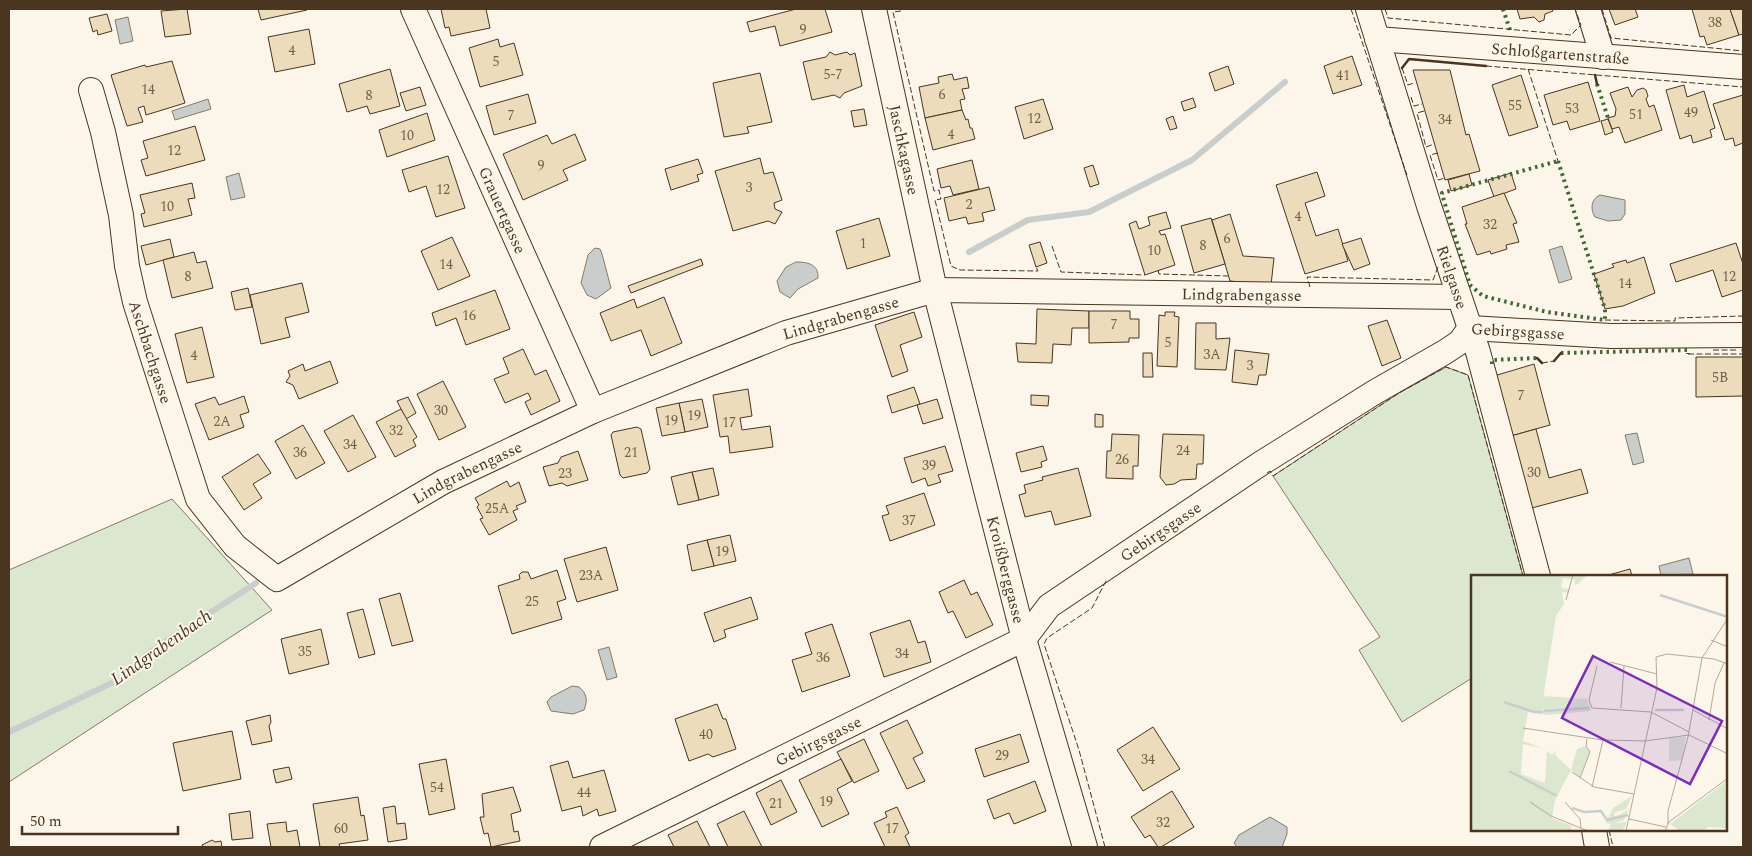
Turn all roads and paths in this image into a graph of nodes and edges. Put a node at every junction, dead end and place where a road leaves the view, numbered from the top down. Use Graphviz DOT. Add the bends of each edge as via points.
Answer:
graph roads {
  1 [pos="414,9"];
  2 [pos="874,9"];
  3 [pos="1368,9"];
  4 [pos="1588,9"];
  5 [pos="1377,38"];
  6 [pos="1603,57"];
  7 [pos="1743,67"];
  8 [pos="91,90"];
  9 [pos="934,290"];
  10 [pos="1459,297"];
  11 [pos="1470,328"];
  12 [pos="1743,335"];
  13 [pos="593,411"];
  14 [pos="1538,575"];
  15 [pos="277,579"];
  16 [pos="1024,639"];
  17 [pos="1594,831"];
  18 [pos="602,847"];
  19 [pos="1085,847"];
  20 [pos="1597,847"];
  1 -- 13 [label="street, Grauertgasse"];
  2 -- 9 [label="street, Jaschkagasse"];
  3 -- 5 [label="street, Rielgasse"];
  4 -- 6 [label="street"];
  5 -- 6 [label="street, Schloßgartenstraße"];
  5 -- 10 [label="street, Rielgasse"];
  6 -- 7 [label="street, Schloßgartenstraße"];
  8 -- 15 [label="street, Aschbachgasse" via="121,215 135,302 198,499 235,546"];
  9 -- 10 [label="street, Lindgrabengasse"];
  9 -- 13 [label="street, Lindgrabengasse" via="786,333"];
  9 -- 16 [label="street, Kroißberggasse"];
  10 -- 11 [label="street, Rielgasse"];
  11 -- 12 [label="street, Gebirgsgasse" via="1611,336"];
  11 -- 14 [label="street, Rielgasse"];
  11 -- 16 [label="street, Gebirgsgasse" via="1460,342 1260,464 1050,606"];
  13 -- 15 [label="street, Lindgrabengasse" via="442,482"];
  16 -- 18 [label="street, Gebirgsgasse"];
  16 -- 19 [label="street, Kroißberggasse"];
  17 -- 20 [label="street"];
}
